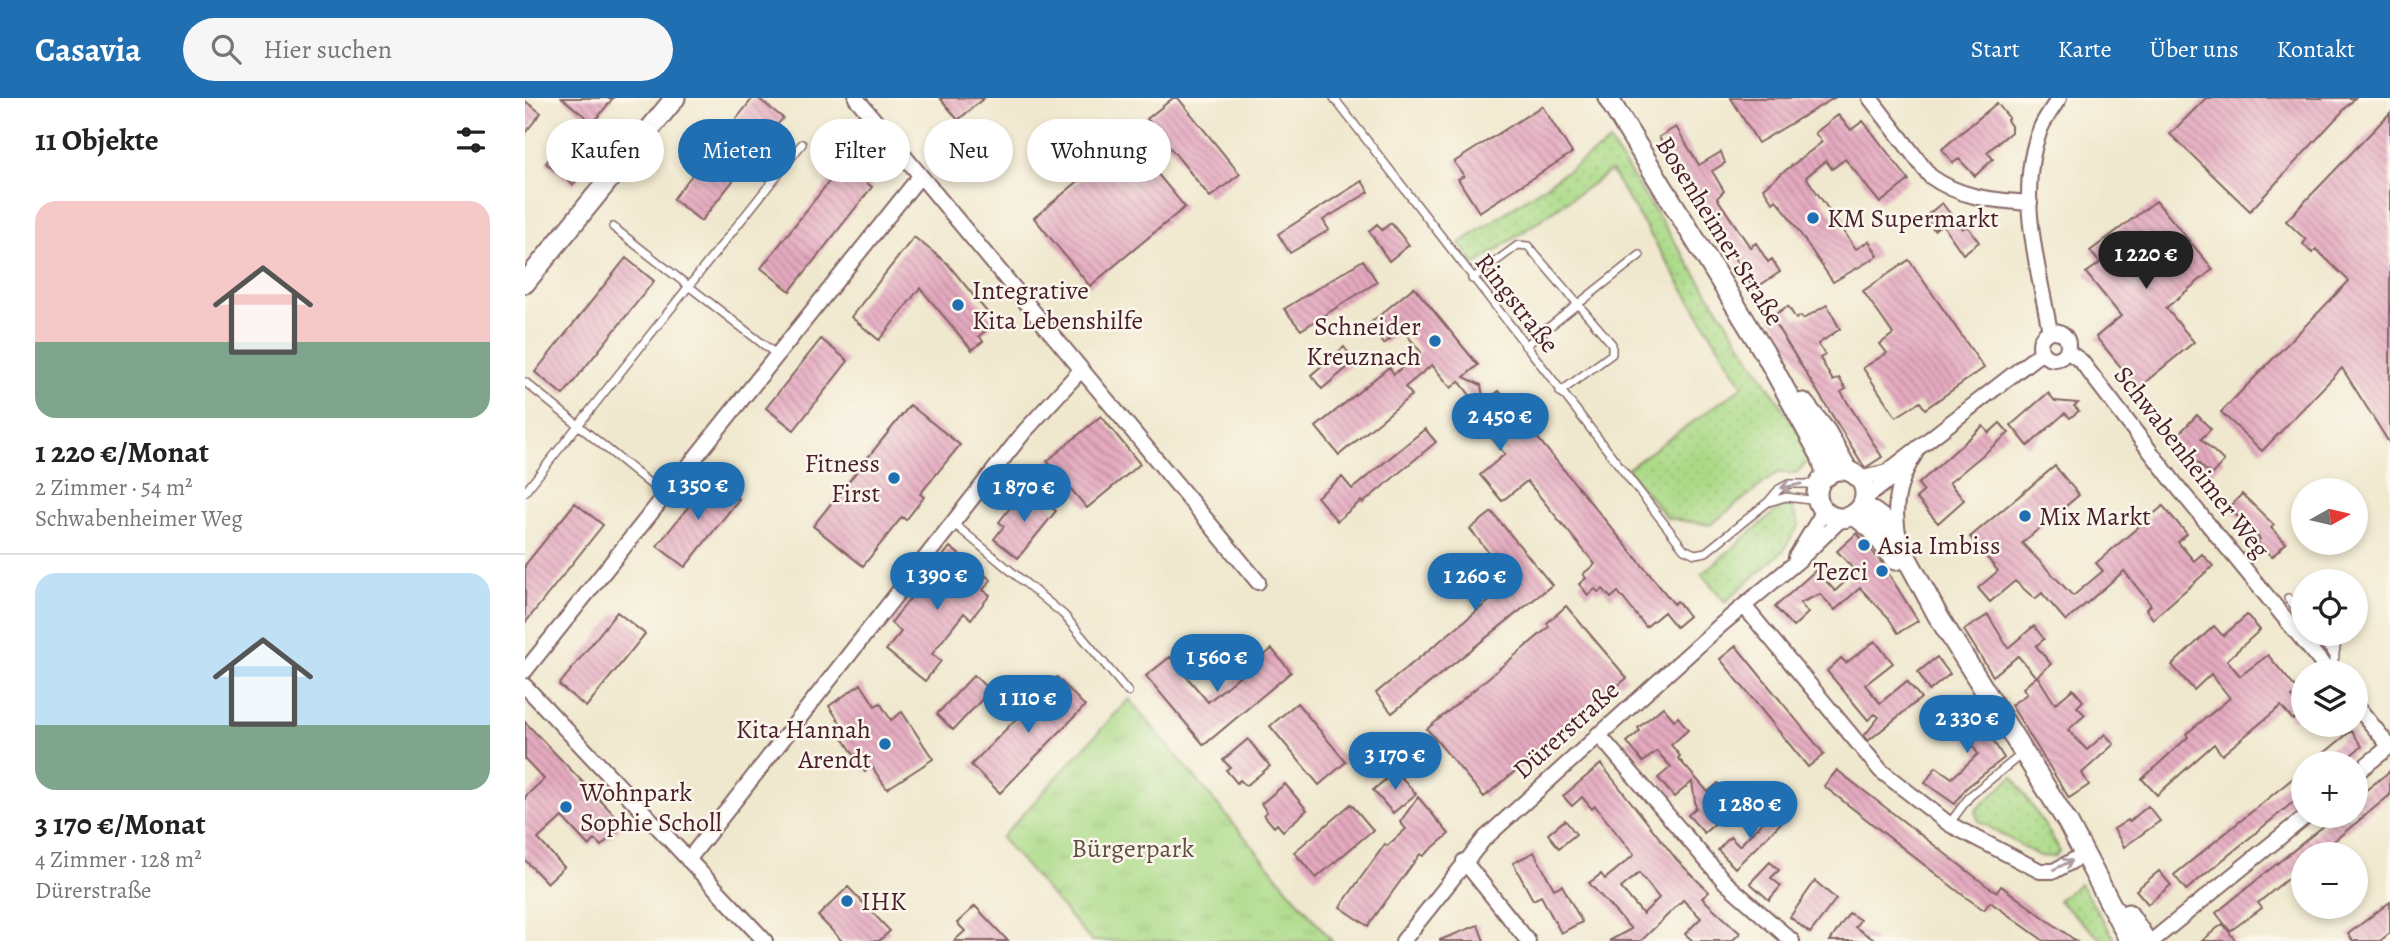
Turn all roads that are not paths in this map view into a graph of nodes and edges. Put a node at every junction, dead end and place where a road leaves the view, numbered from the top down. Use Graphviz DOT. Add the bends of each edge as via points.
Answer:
graph roads {
  1 [pos="675,98"];
  2 [pos="856,98"];
  3 [pos="1334,98"];
  4 [pos="1608,98"];
  5 [pos="1870,98"];
  6 [pos="2059,98"];
  7 [pos="803,144"];
  8 [pos="920,176"];
  9 [pos="2030,203"];
  10 [pos="613,227"];
  11 [pos="1640,255"];
  12 [pos="1472,279"];
  13 [pos="525,283"];
  14 [pos="689,287"];
  15 [pos="1579,304"];
  16 [pos="2050,332"];
  17 [pos="1525,346"];
  18 [pos="2067,351"];
  19 [pos="2042,352"];
  20 [pos="777,355"];
  21 [pos="1766,355"];
  22 [pos="1081,370"];
  23 [pos="525,382"];
  24 [pos="1560,392"];
  25 [pos="578,425"];
  26 [pos="1918,450"];
  27 [pos="1906,468"];
  28 [pos="1854,475"];
  29 [pos="525,492"];
  30 [pos="666,496"];
  31 [pos="1839,501"];
  32 [pos="1768,502"];
  33 [pos="952,523"];
  34 [pos="1902,549"];
  35 [pos="1258,582"];
  36 [pos="2288,598"];
  37 [pos="2291,602"];
  38 [pos="1744,606"];
  39 [pos="1938,616"];
  40 [pos="2326,646"];
  41 [pos="2336,646"];
  42 [pos="2335,657"];
  43 [pos="2321,660"];
  44 [pos="2334,660"];
  45 [pos="525,671"];
  46 [pos="525,685"];
  47 [pos="1128,692"];
  48 [pos="2368,721"];
  49 [pos="1598,734"];
  50 [pos="2390,747"];
  51 [pos="2023,752"];
  52 [pos="2368,764"];
  53 [pos="1949,824"];
  54 [pos="2291,827"];
  55 [pos="2085,854"];
  56 [pos="688,860"];
  57 [pos="1464,862"];
  58 [pos="765,941"];
  59 [pos="1403,941"];
  60 [pos="1528,941"];
  61 [pos="1792,941"];
  62 [pos="2130,941"];
  63 [pos="2145,941"];
  64 [pos="2152,941"];
  1 -- 13 [label="street"];
  2 -- 8 [label="street"];
  3 -- 12 [label="lane, Ringstraße"];
  4 -- 21 [label="street, Bosenheimer Straße"];
  5 -- 9 [label="street" via="1930,176 1942,184 1974,199"];
  6 -- 9 [label="street" via="2040,130 2031,164"];
  7 -- 14 [label="lane"];
  8 -- 20 [label="street"];
  8 -- 22 [label="street"];
  9 -- 16 [label="street"];
  10 -- 14 [label="lane"];
  11 -- 15 [label="lane"];
  12 -- 15 [label="lane" via="1523,244"];
  12 -- 17 [label="lane, Ringstraße"];
  14 -- 20 [label="lane"];
  14 -- 25 [label="lane"];
  15 -- 17 [label="lane"];
  15 -- 24 [label="lane" via="1614,349"];
  16 -- 18 [label="street" via="2063,334"];
  16 -- 19 [label="street" via="2041,340"];
  17 -- 24 [label="lane, Ringstraße"];
  18 -- 19 [label="street" via="2055,359"];
  18 -- 43 [label="street, Schwabenheimer Weg" via="2081,361 2176,485"];
  19 -- 26 [label="street"];
  20 -- 30 [label="street"];
  21 -- 28 [label="street, Bosenheimer Straße"];
  21 -- 31 [label="street, Bosenheimer Straße" via="1821,456"];
  22 -- 33 [label="street" via="1045,406"];
  22 -- 35 [label="street"];
  23 -- 25 [label="lane"];
  24 -- 32 [label="lane, Ringstraße" via="1683,549 1706,552"];
  25 -- 29 [label="lane"];
  25 -- 30 [label="lane"];
  26 -- 27 [label="street"];
  26 -- 28 [label="street" via="1887,472"];
  27 -- 31 [label="street"];
  27 -- 34 [label="street" via="1895,514"];
  28 -- 31 [label="street"];
  28 -- 31 [label="street, Bosenheimer Straße"];
  30 -- 45 [label="street"];
  31 -- 32 [label="lane" via="1786,497"];
  31 -- 32 [label="lane, Ringstraße, one-way" via="1788,484"];
  31 -- 34 [label="street, Bosenheimer Straße" via="1881,518"];
  31 -- 38 [label="street, Dürerstraße" via="1782,574"];
  31 -- 39 [label="street, Bosenheimer Straße" via="1872,529"];
  33 -- 47 [label="lane" via="1064,615"];
  33 -- 56 [label="street"];
  34 -- 39 [label="street, Bosenheimer Straße"];
  36 -- 37 [label="lane"];
  38 -- 49 [label="street, Dürerstraße"];
  38 -- 53 [label="street" via="1881,771"];
  39 -- 51 [label="street, Bosenheimer Straße"];
  40 -- 42 [label="lane"];
  41 -- 42 [label="lane"];
  42 -- 44 [label="lane"];
  46 -- 56 [label="street"];
  48 -- 50 [label="street"];
  49 -- 57 [label="street, Dürerstraße"];
  49 -- 61 [label="street" via="1724,882"];
  50 -- 52 [label="street"];
  51 -- 53 [label="lane" via="1970,796"];
  51 -- 55 [label="street, Bosenheimer Straße"];
  53 -- 55 [label="street, one-way" via="2040,871 2054,871"];
  54 -- 64 [label="street"];
  55 -- 62 [label="street, Bosenheimer Straße"];
  55 -- 63 [label="street, Bosenheimer Straße"];
  56 -- 58 [label="street"];
  57 -- 59 [label="street, Dürerstraße"];
  57 -- 60 [label="street"];
}
